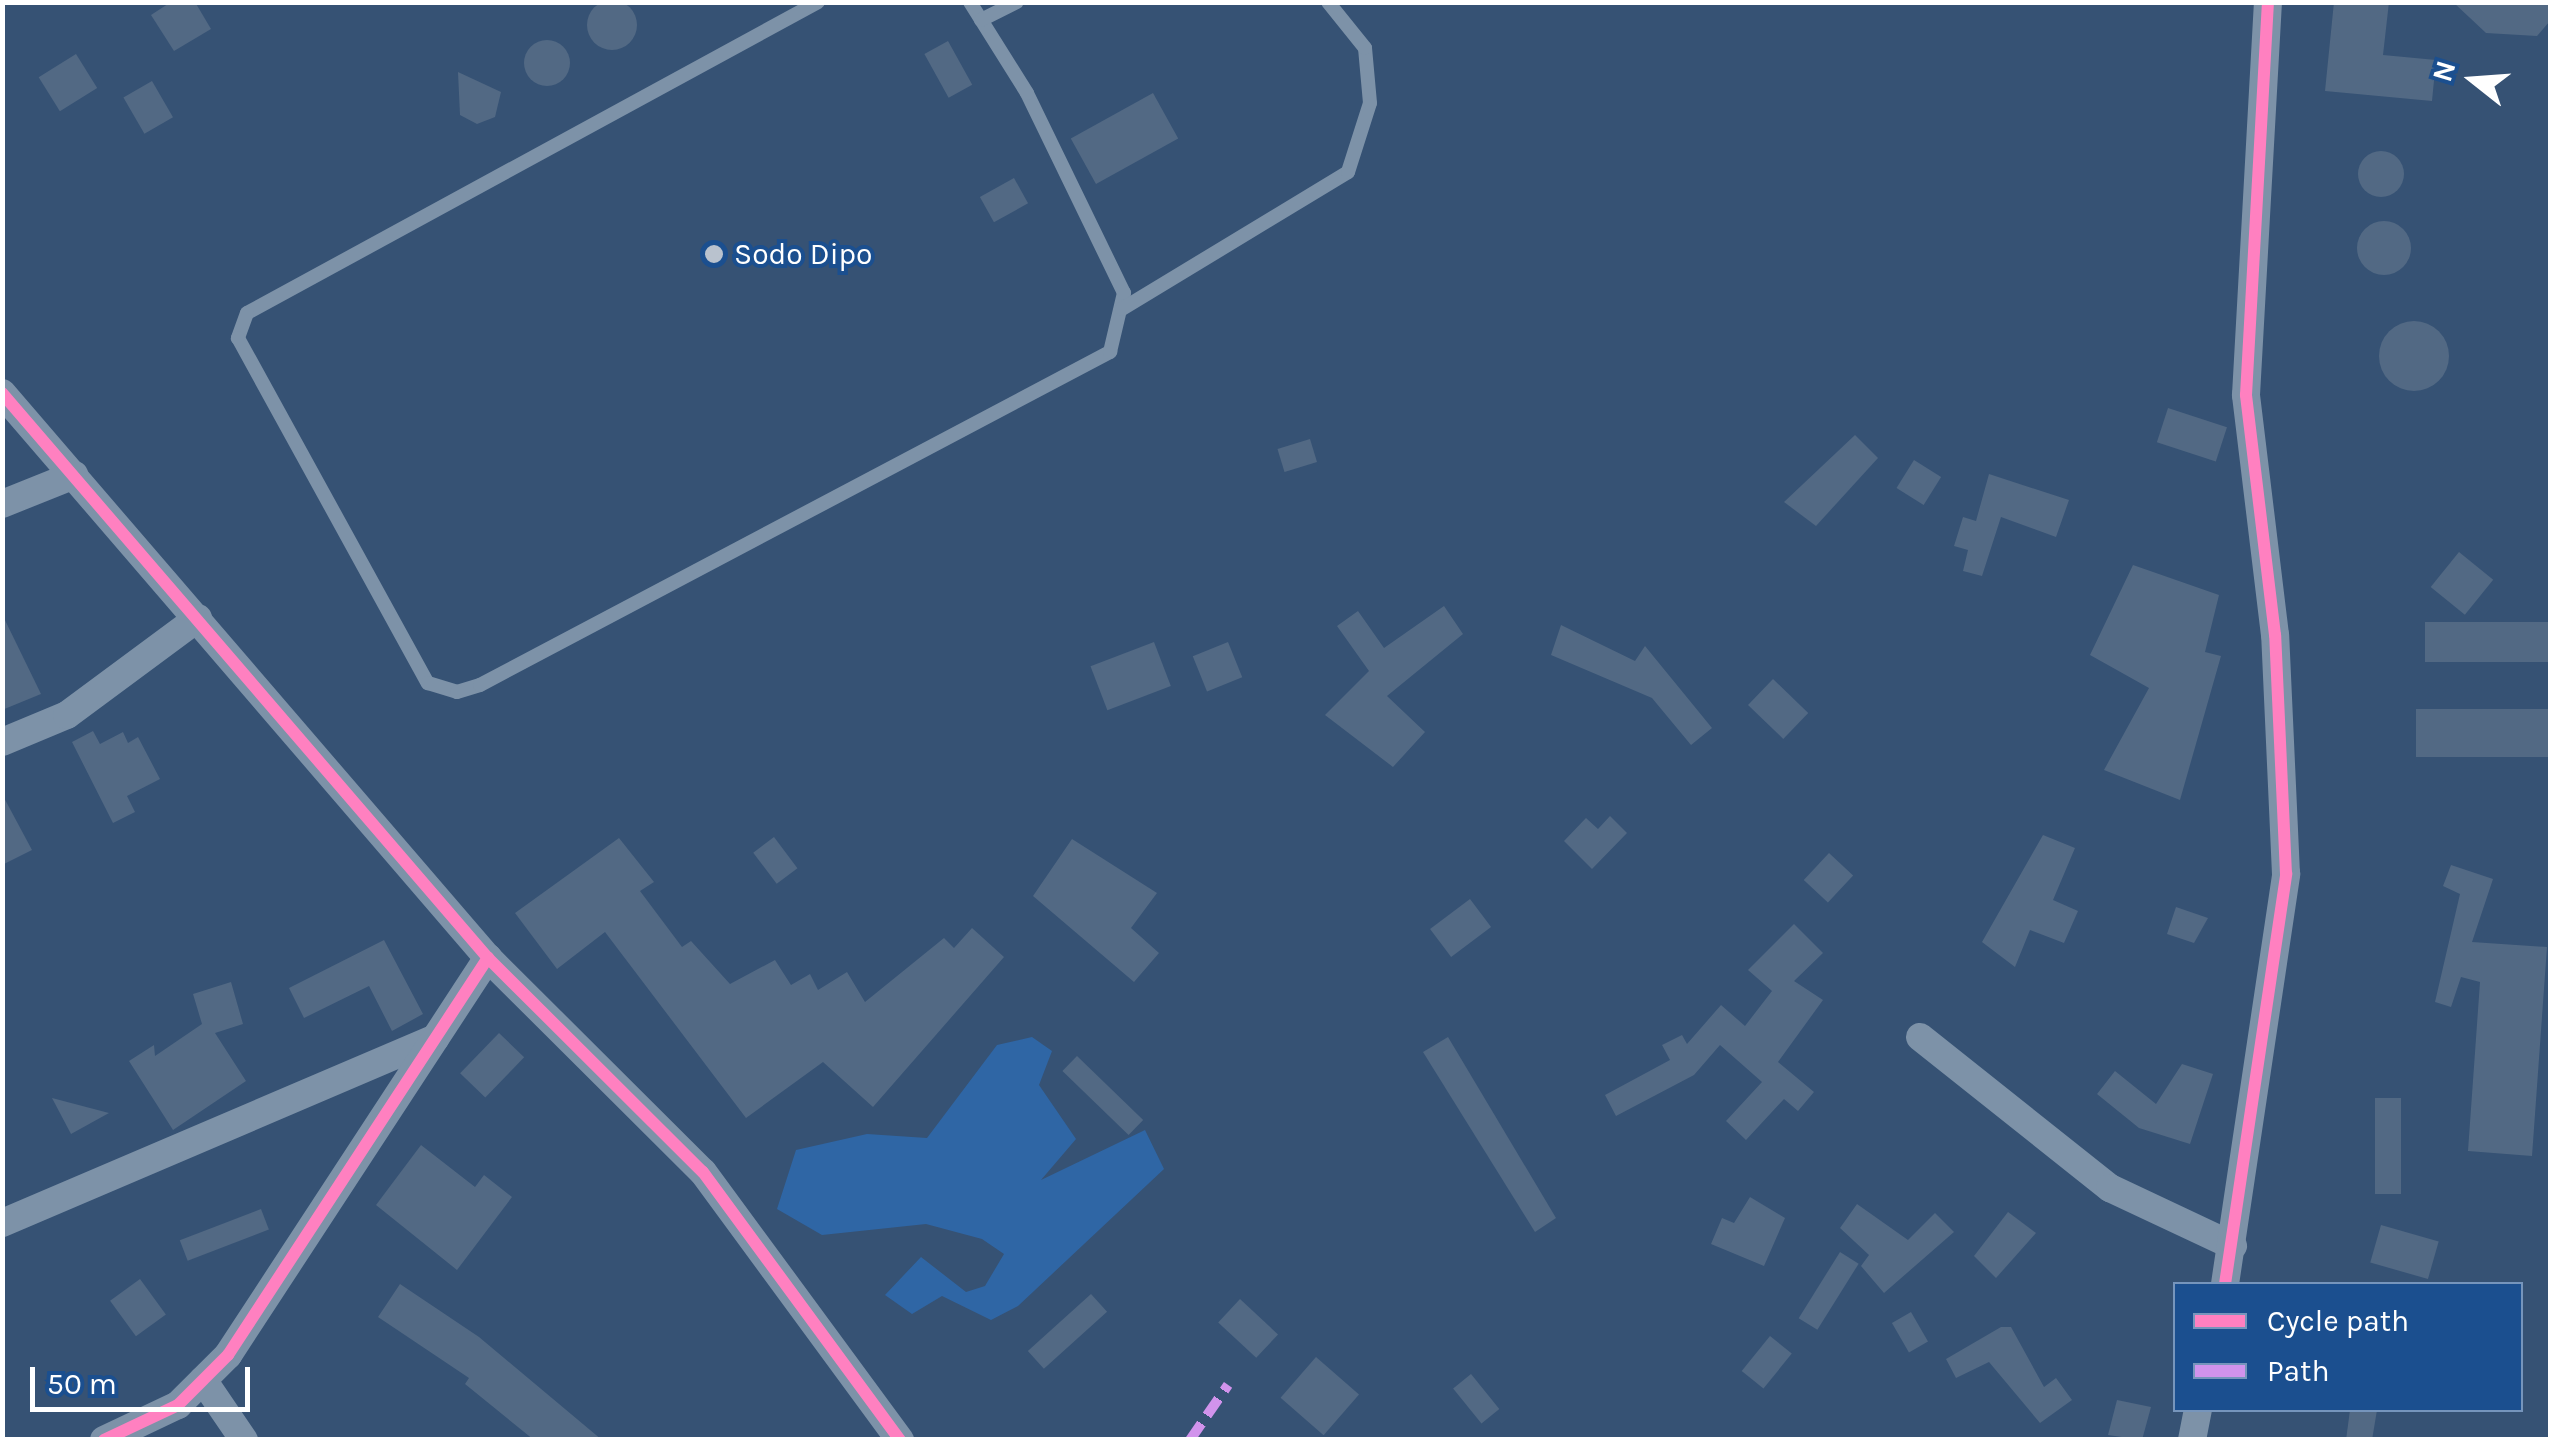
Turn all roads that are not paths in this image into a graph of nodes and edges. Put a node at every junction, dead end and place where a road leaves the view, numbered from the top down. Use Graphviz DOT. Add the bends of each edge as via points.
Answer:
graph roads {
  1 [pos="818,2"];
  2 [pos="970,2"];
  3 [pos="1017,2"];
  4 [pos="1328,2"];
  5 [pos="2268,2"];
  6 [pos="981,20"];
  7 [pos="1122,309"];
  8 [pos="2,393"];
  9 [pos="74,475"];
  10 [pos="2,504"];
  11 [pos="198,618"];
  12 [pos="2,742"];
  13 [pos="488,958"];
  14 [pos="1920,1037"];
  15 [pos="435,1038"];
  16 [pos="2,1223"];
  17 [pos="2233,1246"];
  18 [pos="2224,1282"];
  19 [pos="203,1380"];
  20 [pos="2198,1412"];
  21 [pos="240,1437"];
  22 [pos="104,1440"];
  23 [pos="900,1440"];
  24 [pos="2192,1440"];
  1 -- 7 [label="lane" via="247,313 238,338 428,683 457,692 480,685 1110,352"];
  2 -- 6 [label="lane"];
  3 -- 6 [label="lane"];
  4 -- 7 [label="lane" via="1366,48 1370,103 1348,172"];
  5 -- 17 [label="street" via="2246,395 2275,634 2286,874"];
  6 -- 7 [label="lane" via="1027,94 1124,293"];
  8 -- 9 [label="street"];
  9 -- 10 [label="street"];
  9 -- 11 [label="street"];
  11 -- 12 [label="street" via="67,715"];
  11 -- 13 [label="street"];
  13 -- 15 [label="street"];
  13 -- 23 [label="street" via="703,1172"];
  14 -- 17 [label="street" via="2110,1188"];
  15 -- 16 [label="street"];
  15 -- 19 [label="street"];
  17 -- 18 [label="street"];
  19 -- 21 [label="street"];
  19 -- 22 [label="street" via="178,1405"];
  20 -- 24 [label="street"];
}
